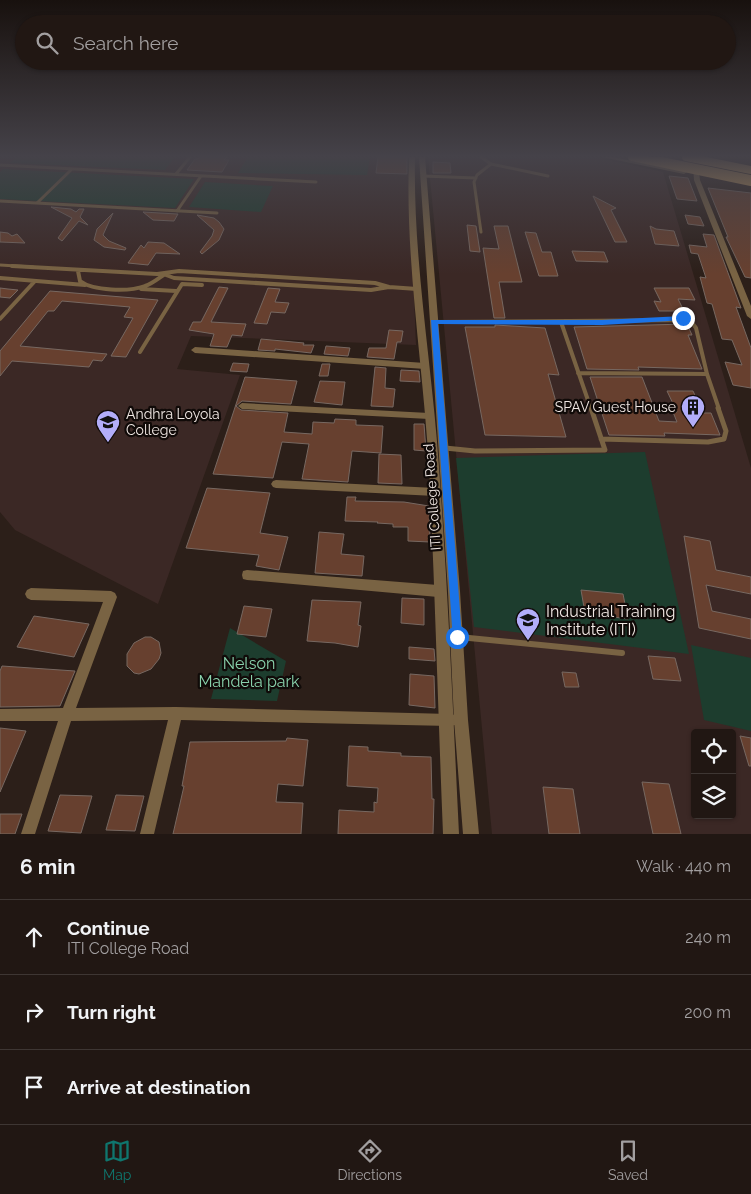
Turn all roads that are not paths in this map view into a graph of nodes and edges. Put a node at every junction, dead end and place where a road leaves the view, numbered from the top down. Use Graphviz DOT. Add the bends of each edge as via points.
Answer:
graph roads {
  1 [pos="44,196"];
  2 [pos="187,196"];
  3 [pos="411,196"];
  4 [pos="425,196"];
  5 [pos="476,196"];
  6 [pos="707,196"];
  7 [pos="0,201"];
  8 [pos="37,203"];
  9 [pos="177,211"];
  10 [pos="217,213"];
  11 [pos="481,232"];
  12 [pos="0,265"];
  13 [pos="78,271"];
  14 [pos="165,274"];
  15 [pos="218,274"];
  16 [pos="0,278"];
  17 [pos="214,280"];
  18 [pos="35,281"];
  19 [pos="85,285"];
  20 [pos="202,285"];
  21 [pos="389,287"];
  22 [pos="137,288"];
  23 [pos="417,288"];
  24 [pos="176,291"];
  25 [pos="751,316"];
  26 [pos="0,319"];
  27 [pos="434,322"];
  28 [pos="561,322"];
  29 [pos="195,350"];
  30 [pos="140,352"];
  31 [pos="425,366"];
  32 [pos="578,373"];
  33 [pos="707,374"];
  34 [pos="242,406"];
  35 [pos="429,416"];
  36 [pos="601,439"];
  37 [pos="443,448"];
  38 [pos="276,484"];
  39 [pos="435,492"];
  40 [pos="247,575"];
  41 [pos="438,591"];
  42 [pos="31,594"];
  43 [pos="457,637"];
  44 [pos="622,653"];
  45 [pos="67,714"];
  46 [pos="176,714"];
  47 [pos="0,715"];
  48 [pos="445,720"];
  49 [pos="460,720"];
  50 [pos="28,834"];
  51 [pos="147,834"];
  52 [pos="451,834"];
  53 [pos="472,834"];
  1 -- 8 [label="lane"];
  2 -- 9 [label="lane"];
  3 -- 23 [label="street, ITI College Road"];
  4 -- 27 [label="street, ITI College Road"];
  5 -- 11 [label="lane"];
  6 -- 25 [label="street"];
  7 -- 8 [label="lane"];
  8 -- 9 [label="lane"];
  9 -- 10 [label="lane"];
  12 -- 13 [label="lane"];
  13 -- 14 [label="lane"];
  13 -- 19 [label="lane" via="80,281"];
  14 -- 15 [label="lane" via="179,271"];
  14 -- 17 [label="lane" via="174,278"];
  14 -- 22 [label="lane"];
  15 -- 17 [label="lane"];
  15 -- 21 [label="lane" via="375,283"];
  16 -- 18 [label="lane"];
  17 -- 21 [label="lane" via="372,290"];
  18 -- 19 [label="lane"];
  18 -- 26 [label="lane"];
  19 -- 22 [label="lane"];
  20 -- 24 [label="lane" via="182,284"];
  21 -- 23 [label="lane"];
  22 -- 24 [label="lane"];
  23 -- 31 [label="street, ITI College Road"];
  24 -- 30 [label="lane"];
  27 -- 28 [label="lane"];
  27 -- 37 [label="street, ITI College Road"];
  28 -- 32 [label="lane"];
  28 -- 33 [label="lane" via="690,320 696,328"];
  29 -- 31 [label="street"];
  31 -- 35 [label="street, ITI College Road"];
  32 -- 33 [label="lane"];
  32 -- 36 [label="lane"];
  33 -- 36 [label="lane" via="726,431 724,439 708,442"];
  34 -- 35 [label="street"];
  35 -- 39 [label="street, ITI College Road"];
  36 -- 37 [label="lane" via="605,450 475,451"];
  37 -- 43 [label="street, ITI College Road"];
  38 -- 39 [label="street"];
  39 -- 41 [label="street, ITI College Road"];
  40 -- 41 [label="street"];
  41 -- 48 [label="street, ITI College Road"];
  42 -- 45 [label="street" via="110,597"];
  43 -- 44 [label="lane"];
  43 -- 49 [label="street, ITI College Road"];
  45 -- 46 [label="street"];
  45 -- 47 [label="street"];
  45 -- 50 [label="street"];
  46 -- 48 [label="street"];
  46 -- 51 [label="street"];
  48 -- 49 [label="street"];
  48 -- 52 [label="street, ITI College Road"];
  49 -- 53 [label="street, ITI College Road"];
}
